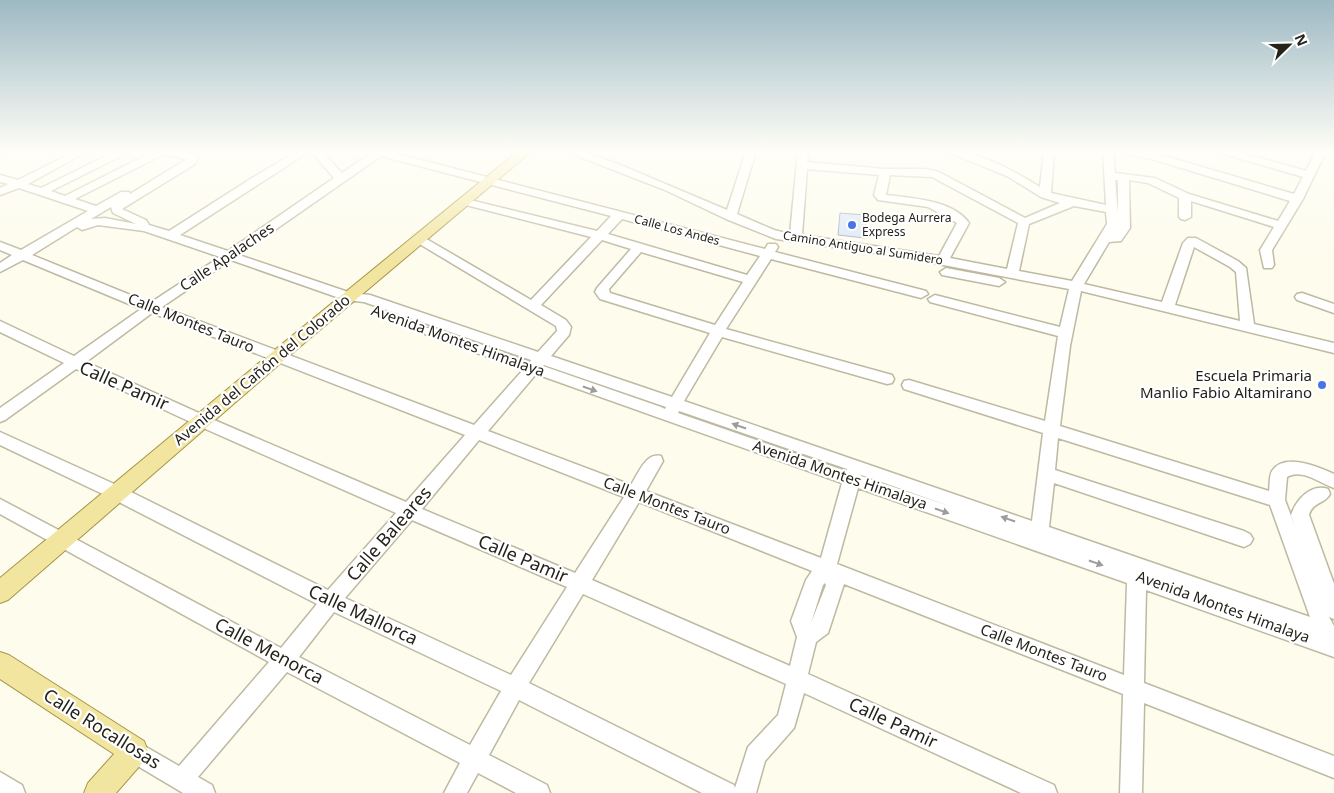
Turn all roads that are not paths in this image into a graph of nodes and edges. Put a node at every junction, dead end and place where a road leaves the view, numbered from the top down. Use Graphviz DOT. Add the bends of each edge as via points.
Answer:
graph roads {
  1 [pos="31,188"];
  2 [pos="51,188"];
  3 [pos="88,188"];
  4 [pos="140,188"];
  5 [pos="150,188"];
  6 [pos="244,188"];
  7 [pos="328,188"];
  8 [pos="481,188"];
  9 [pos="516,188"];
  10 [pos="667,188"];
  11 [pos="739,188"];
  12 [pos="799,188"];
  13 [pos="881,188"];
  14 [pos="964,188"];
  15 [pos="1033,188"];
  16 [pos="1046,188"];
  17 [pos="1111,188"];
  18 [pos="1123,188"];
  19 [pos="1168,188"];
  20 [pos="1261,188"];
  21 [pos="1302,188"];
  22 [pos="43,192"];
  23 [pos="1045,196"];
  24 [pos="1185,196"];
  25 [pos="1297,199"];
  26 [pos="65,200"];
  27 [pos="466,202"];
  28 [pos="1071,203"];
  29 [pos="1112,210"];
  30 [pos="620,214"];
  31 [pos="99,215"];
  32 [pos="730,217"];
  33 [pos="1184,217"];
  34 [pos="1024,222"];
  35 [pos="1280,225"];
  36 [pos="145,227"];
  37 [pos="172,235"];
  38 [pos="601,236"];
  39 [pos="780,236"];
  40 [pos="796,238"];
  41 [pos="1105,238"];
  42 [pos="419,240"];
  43 [pos="0,246"];
  44 [pos="639,247"];
  45 [pos="767,254"];
  46 [pos="24,255"];
  47 [pos="229,256"];
  48 [pos="1268,264"];
  49 [pos="944,266"];
  50 [pos="0,268"];
  51 [pos="1012,274"];
  52 [pos="749,280"];
  53 [pos="1075,291"];
  54 [pos="921,294"];
  55 [pos="350,297"];
  56 [pos="1302,297"];
  57 [pos="936,298"];
  58 [pos="533,306"];
  59 [pos="151,308"];
  60 [pos="1167,308"];
  61 [pos="1334,309"];
  62 [pos="0,326"];
  63 [pos="1247,327"];
  64 [pos="718,331"];
  65 [pos="1065,333"];
  66 [pos="1334,348"];
  67 [pos="277,357"];
  68 [pos="74,363"];
  69 [pos="535,363"];
  70 [pos="887,379"];
  71 [pos="909,385"];
  72 [pos="672,410"];
  73 [pos="0,416"];
  74 [pos="202,421"];
  75 [pos="1052,430"];
  76 [pos="476,432"];
  77 [pos="4,444"];
  78 [pos="655,461"];
  79 [pos="853,473"];
  80 [pos="1047,474"];
  81 [pos="877,481"];
  82 [pos="1330,490"];
  83 [pos="117,494"];
  84 [pos="636,494"];
  85 [pos="1277,500"];
  86 [pos="0,506"];
  87 [pos="409,512"];
  88 [pos="1040,530"];
  89 [pos="1244,539"];
  90 [pos="61,540"];
  91 [pos="827,569"];
  92 [pos="1137,570"];
  93 [pos="579,583"];
  94 [pos="0,592"];
  95 [pos="331,601"];
  96 [pos="1332,601"];
  97 [pos="1331,643"];
  98 [pos="284,660"];
  99 [pos="0,664"];
  100 [pos="796,679"];
  101 [pos="515,687"];
  102 [pos="1132,688"];
  103 [pos="134,751"];
  104 [pos="474,758"];
  105 [pos="1334,767"];
  106 [pos="182,779"];
  107 [pos="0,783"];
  108 [pos="14,793"];
  109 [pos="98,793"];
  110 [pos="204,793"];
  111 [pos="455,793"];
  112 [pos="540,793"];
  113 [pos="726,793"];
  114 [pos="746,793"];
  115 [pos="1046,793"];
  116 [pos="1131,793"];
  1 -- 22 [label="street, Avenida Montes Himalaya"];
  2 -- 22 [label="street"];
  3 -- 26 [label="street"];
  4 -- 31 [label="street"];
  5 -- 36 [label="street, Avenida Montes Himalaya" via="116,208 142,222"];
  6 -- 37 [label="street"];
  7 -- 47 [label="street, Calle Apalaches"];
  8 -- 27 [label="main road, Avenida del Cañón del Colorado"];
  9 -- 30 [label="street, Calle Los Andes"];
  10 -- 32 [label="street, Camino Antiguo al Sumidero"];
  11 -- 32 [label="street"];
  12 -- 40 [label="street"];
  13 -- 49 [label="street" via="882,198 931,204 961,220 963,223"];
  14 -- 34 [label="street"];
  15 -- 23 [label="street"];
  16 -- 23 [label="street"];
  17 -- 29 [label="street"];
  18 -- 41 [label="street" via="1124,228 1117,238"];
  19 -- 24 [label="street"];
  20 -- 25 [label="street"];
  21 -- 25 [label="street"];
  22 -- 26 [label="street, Avenida Montes Himalaya"];
  23 -- 28 [label="street"];
  24 -- 33 [label="street"];
  24 -- 35 [label="street"];
  25 -- 35 [label="street"];
  26 -- 31 [label="street, Avenida Montes Himalaya"];
  27 -- 38 [label="street, Calle Los Andes"];
  27 -- 42 [label="main road, Avenida del Cañón del Colorado"];
  28 -- 29 [label="street"];
  28 -- 34 [label="street"];
  29 -- 41 [label="street" via="1113,224"];
  30 -- 38 [label="street"];
  30 -- 45 [label="street, Calle Los Andes"];
  31 -- 36 [label="street, Avenida Montes Himalaya" via="133,228"];
  31 -- 46 [label="street"];
  32 -- 39 [label="street, Camino Antiguo al Sumidero"];
  34 -- 51 [label="street"];
  35 -- 48 [label="street" via="1266,250"];
  36 -- 37 [label="street, Avenida Montes Himalaya"];
  37 -- 47 [label="street, Avenida Montes Himalaya"];
  38 -- 44 [label="street, Calle Los Andes"];
  38 -- 58 [label="street"];
  39 -- 40 [label="street, Camino Antiguo al Sumidero"];
  39 -- 45 [label="street"];
  40 -- 49 [label="street, Camino Antiguo al Sumidero"];
  41 -- 53 [label="street"];
  42 -- 55 [label="main road, Avenida del Cañón del Colorado"];
  42 -- 58 [label="street"];
  43 -- 46 [label="street, Calle Montes Tauro"];
  44 -- 52 [label="street, Calle Los Andes"];
  44 -- 64 [label="street" via="603,288 605,296"];
  45 -- 52 [label="street"];
  45 -- 54 [label="street, Calle Los Andes"];
  46 -- 50 [label="street"];
  46 -- 59 [label="street, Calle Montes Tauro"];
  47 -- 55 [label="street, Avenida Montes Himalaya"];
  47 -- 59 [label="street, Calle Apalaches"];
  49 -- 51 [label="street, Camino Antiguo al Sumidero"];
  49 -- 53 [label="street"];
  51 -- 53 [label="street, Camino Antiguo al Sumidero"];
  52 -- 64 [label="street"];
  53 -- 60 [label="street"];
  53 -- 65 [label="street"];
  55 -- 67 [label="main road, Avenida del Cañón del Colorado"];
  55 -- 69 [label="street, Avenida Montes Himalaya" via="356,304"];
  56 -- 61 [label="street"];
  57 -- 65 [label="street"];
  58 -- 69 [label="street, Calle Baleares" via="564,327 564,332"];
  59 -- 67 [label="street, Calle Montes Tauro"];
  59 -- 68 [label="street, Calle Apalaches"];
  60 -- 63 [label="street"];
  60 -- 63 [label="street" via="1192,241 1242,271"];
  62 -- 68 [label="street, Calle Pamir"];
  63 -- 66 [label="street"];
  64 -- 70 [label="street"];
  64 -- 72 [label="street"];
  65 -- 75 [label="street"];
  67 -- 74 [label="main road, Avenida del Cañón del Colorado"];
  67 -- 76 [label="street, Calle Montes Tauro"];
  68 -- 73 [label="street, Calle Apalaches"];
  68 -- 74 [label="street, Calle Pamir"];
  69 -- 72 [label="street, Avenida Montes Himalaya"];
  69 -- 76 [label="street, Calle Baleares"];
  71 -- 75 [label="street"];
  72 -- 79 [label="street, Avenida Montes Himalaya"];
  74 -- 83 [label="main road, Avenida del Cañón del Colorado"];
  74 -- 87 [label="street, Calle Pamir"];
  75 -- 80 [label="street"];
  75 -- 85 [label="street"];
  76 -- 84 [label="street, Calle Montes Tauro"];
  76 -- 87 [label="street, Calle Baleares"];
  77 -- 83 [label="street, Calle Mallorca"];
  78 -- 84 [label="street"];
  79 -- 81 [label="street, Avenida Montes Himalaya"];
  79 -- 91 [label="street"];
  80 -- 88 [label="street"];
  80 -- 89 [label="street"];
  88 -- 81 [label="street, Avenida Montes Himalaya, one-way"];
  81 -- 92 [label="street, Avenida Montes Himalaya, one-way"];
  82 -- 85 [label="street" via="1292,467 1283,469 1279,474"];
  82 -- 96 [label="street" via="1309,498 1300,515"];
  83 -- 90 [label="main road, Avenida del Cañón del Colorado"];
  83 -- 95 [label="street, Calle Mallorca"];
  84 -- 91 [label="street, Calle Montes Tauro"];
  84 -- 93 [label="street"];
  85 -- 97 [label="street"];
  86 -- 90 [label="street, Calle Menorca"];
  87 -- 93 [label="street, Calle Pamir"];
  87 -- 95 [label="street, Calle Baleares"];
  88 -- 92 [label="street, Avenida Montes Himalaya"];
  90 -- 94 [label="main road, Avenida del Cañón del Colorado"];
  90 -- 98 [label="street, Calle Menorca"];
  91 -- 100 [label="street" via="815,580 801,620 807,637"];
  91 -- 102 [label="street, Calle Montes Tauro"];
  92 -- 97 [label="street, Avenida Montes Himalaya"];
  92 -- 102 [label="street"];
  93 -- 100 [label="street, Calle Pamir"];
  93 -- 101 [label="street"];
  95 -- 98 [label="street, Calle Baleares"];
  95 -- 101 [label="street, Calle Mallorca"];
  98 -- 104 [label="street, Calle Menorca"];
  98 -- 106 [label="street, Calle Baleares"];
  99 -- 103 [label="main road, Calle Rocallosas"];
  100 -- 114 [label="street" via="787,722 756,755"];
  100 -- 115 [label="street, Calle Pamir"];
  101 -- 104 [label="street"];
  101 -- 113 [label="street, Calle Mallorca"];
  102 -- 105 [label="street, Calle Montes Tauro"];
  102 -- 116 [label="street"];
  103 -- 106 [label="street, Calle Rocallosas"];
  103 -- 109 [label="main road"];
  104 -- 111 [label="street"];
  104 -- 112 [label="street, Calle Menorca"];
  106 -- 110 [label="street, Calle Rocallosas"];
  107 -- 108 [label="street"];
}
